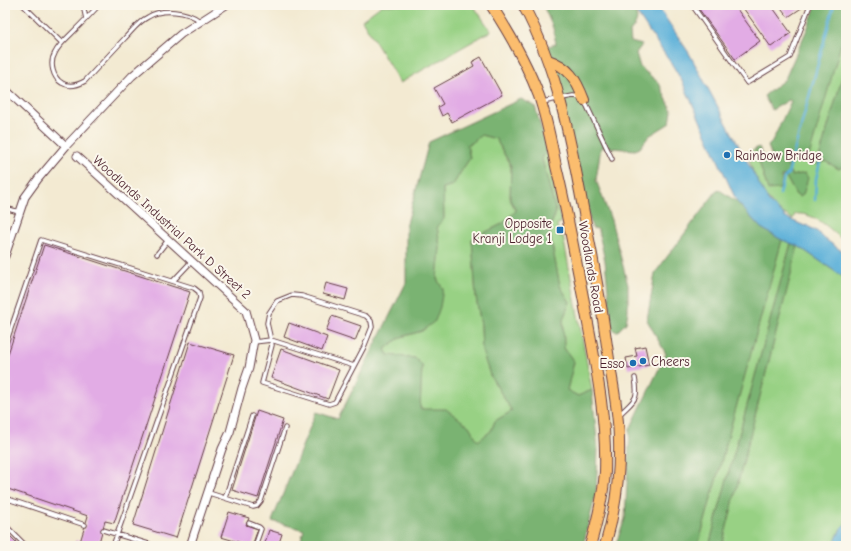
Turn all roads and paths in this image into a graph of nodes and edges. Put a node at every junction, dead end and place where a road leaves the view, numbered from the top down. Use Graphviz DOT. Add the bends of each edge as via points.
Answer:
graph roads {
  1 [pos="23,5"];
  2 [pos="83,5"];
  3 [pos="99,5"];
  4 [pos="226,5"];
  5 [pos="492,5"];
  6 [pos="523,5"];
  7 [pos="692,5"];
  8 [pos="810,5"];
  9 [pos="86,19"];
  10 [pos="200,21"];
  11 [pos="62,43"];
  12 [pos="548,60"];
  13 [pos="5,89"];
  14 [pos="560,99"];
  15 [pos="584,100"];
  16 [pos="540,102"];
  17 [pos="66,146"];
  18 [pos="77,156"];
  19 [pos="612,159"];
  20 [pos="6,208"];
  21 [pos="19,212"];
  22 [pos="5,215"];
  23 [pos="168,240"];
  24 [pos="157,254"];
  25 [pos="5,256"];
  26 [pos="192,261"];
  27 [pos="173,282"];
  28 [pos="270,340"];
  29 [pos="254,342"];
  30 [pos="5,346"];
  31 [pos="354,366"];
  32 [pos="635,378"];
  33 [pos="252,416"];
  34 [pos="618,416"];
  35 [pos="285,428"];
  36 [pos="209,493"];
  37 [pos="5,498"];
  38 [pos="226,498"];
  39 [pos="249,523"];
  40 [pos="5,525"];
  41 [pos="85,525"];
  42 [pos="103,530"];
  43 [pos="117,534"];
  44 [pos="26,546"];
  45 [pos="113,546"];
  46 [pos="155,546"];
  47 [pos="190,546"];
  48 [pos="256,546"];
  49 [pos="590,546"];
  50 [pos="605,546"];
  1 -- 11 [label="lane"];
  2 -- 9 [label="lane"];
  3 -- 9 [label="lane"];
  4 -- 10 [label="street"];
  5 -- 16 [label="main road, Woodlands Road" via="518,48"];
  6 -- 12 [label="main road, Woodlands Road"];
  7 -- 8 [label="lane" via="748,83 790,57"];
  9 -- 11 [label="lane"];
  10 -- 11 [label="lane" via="195,16 171,12 156,13 147,17 79,85 65,85 54,74 54,54"];
  10 -- 17 [label="street" via="132,76"];
  12 -- 14 [label="main road, Woodlands Road"];
  12 -- 15 [label="main road" via="556,62 570,73"];
  13 -- 17 [label="street"];
  14 -- 15 [label="lane" via="577,96"];
  14 -- 16 [label="lane"];
  14 -- 34 [label="main road, Woodlands Road" via="596,274"];
  15 -- 19 [label="lane"];
  16 -- 49 [label="main road, Woodlands Road" via="569,220 604,428 602,495"];
  17 -- 21 [label="street" via="25,197"];
  18 -- 23 [label="street, Woodlands Industrial Park D Street 2"];
  20 -- 21 [label="lane"];
  20 -- 22 [label="lane"];
  21 -- 25 [label="street"];
  23 -- 24 [label="lane"];
  23 -- 26 [label="street, Woodlands Industrial Park D Street 2"];
  26 -- 27 [label="lane"];
  26 -- 29 [label="street, Woodlands Industrial Park D Street 2" via="246,311"];
  27 -- 30 [label="lane" via="42,240"];
  27 -- 43 [label="lane" via="194,288 199,292 200,298"];
  28 -- 29 [label="lane"];
  28 -- 31 [label="lane"];
  28 -- 31 [label="lane" via="272,345 262,383 329,404 335,402"];
  28 -- 31 [label="lane" via="269,313 277,301 292,295 302,296 366,316 371,321 372,327"];
  29 -- 36 [label="street, Woodlands Industrial Park D Street 2" via="232,427 222,449"];
  32 -- 34 [label="lane" via="638,392 635,399"];
  33 -- 38 [label="lane"];
  34 -- 50 [label="main road, Woodlands Road" via="619,462 614,512"];
  35 -- 38 [label="lane" via="261,501 257,506 252,507"];
  36 -- 38 [label="lane"];
  36 -- 47 [label="street, Woodlands Industrial Park D Street 2"];
  37 -- 41 [label="lane"];
  39 -- 48 [label="lane" via="261,530"];
  40 -- 44 [label="lane"];
  42 -- 43 [label="lane"];
  43 -- 45 [label="lane"];
  43 -- 46 [label="lane"];
}
